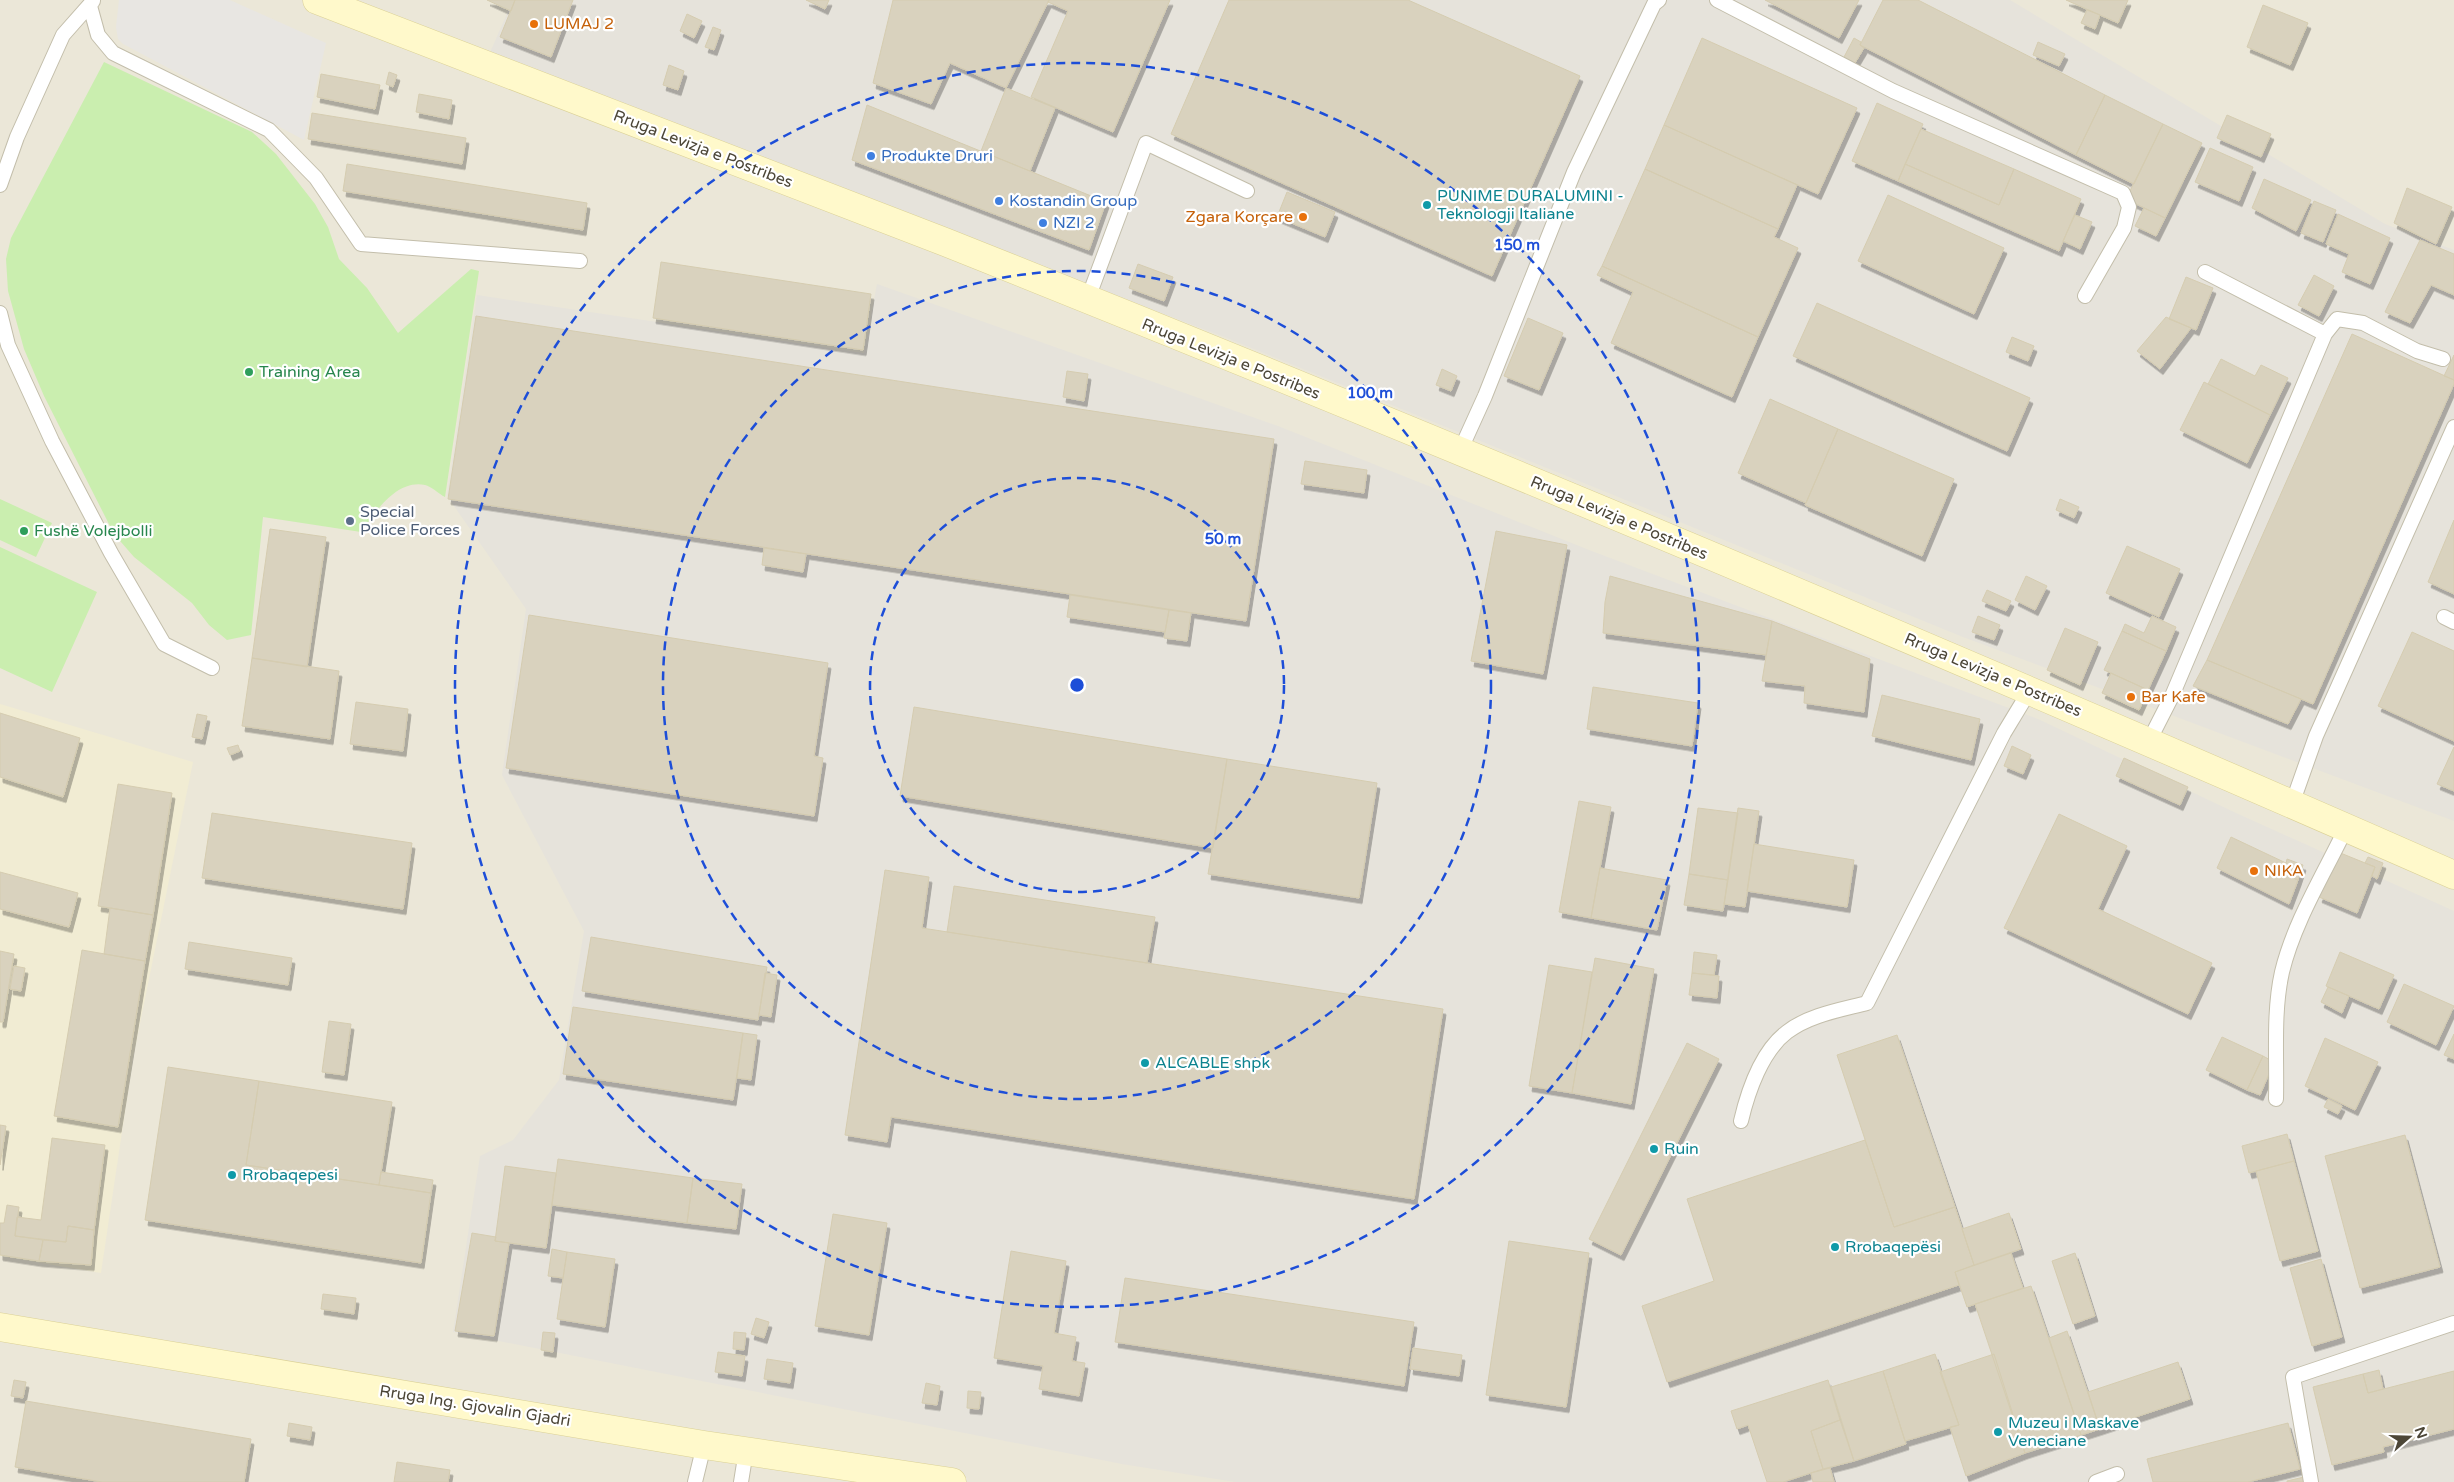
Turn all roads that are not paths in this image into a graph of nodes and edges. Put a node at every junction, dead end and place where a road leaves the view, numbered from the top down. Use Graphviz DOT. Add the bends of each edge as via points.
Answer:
graph roads {
  1 [pos="318,0"];
  2 [pos="1659,0"];
  3 [pos="1717,0"];
  4 [pos="91,3"];
  5 [pos="0,185"];
  6 [pos="1247,191"];
  7 [pos="580,261"];
  8 [pos="2205,272"];
  9 [pos="2085,296"];
  10 [pos="1087,301"];
  11 [pos="0,313"];
  12 [pos="2325,334"];
  13 [pos="2442,359"];
  14 [pos="2454,427"];
  15 [pos="1460,451"];
  16 [pos="212,668"];
  17 [pos="2030,690"];
  18 [pos="2149,741"];
  19 [pos="2292,804"];
  20 [pos="2346,828"];
  21 [pos="2454,876"];
  22 [pos="2276,1099"];
  23 [pos="1741,1121"];
  24 [pos="2454,1323"];
  25 [pos="0,1327"];
  26 [pos="704,1444"];
  27 [pos="746,1451"];
  28 [pos="2117,1474"];
  29 [pos="695,1482"];
  30 [pos="741,1482"];
  31 [pos="952,1482"];
  32 [pos="2096,1482"];
  33 [pos="2311,1482"];
  1 -- 10 [label="street, Rruga Levizja e Postribes" via="938,239"];
  2 -- 15 [label="lane" via="1654,4 1574,172"];
  3 -- 9 [label="lane" via="1893,91 2123,193 2129,207 2124,228"];
  4 -- 5 [label="lane" via="63,35 17,137"];
  4 -- 7 [label="lane" via="98,35 113,53 269,130 316,178 361,244"];
  6 -- 10 [label="lane" via="1146,143"];
  8 -- 12 [label="lane"];
  10 -- 15 [label="street, Rruga Levizja e Postribes"];
  11 -- 16 [label="lane" via="8,344 52,441 164,644"];
  12 -- 13 [label="lane" via="2337,319 2363,323 2417,351"];
  12 -- 18 [label="lane" via="2172,696"];
  14 -- 19 [label="lane" via="2316,736"];
  15 -- 17 [label="street, Rruga Levizja e Postribes"];
  17 -- 18 [label="street, Rruga Levizja e Postribes"];
  17 -- 23 [label="lane" via="2004,733 1867,1003 1819,1015 1786,1032 1763,1061 1746,1099"];
  18 -- 19 [label="street, Rruga Levizja e Postribes"];
  19 -- 20 [label="street, Rruga Levizja e Postribes"];
  20 -- 21 [label="street, Rruga Levizja e Postribes"];
  20 -- 22 [label="lane" via="2296,931 2282,972"];
  24 -- 33 [label="lane" via="2292,1377"];
  25 -- 26 [label="street, Rruga Ing. Gjovalin Gjadri"];
  26 -- 27 [label="street, Rruga Ing. Gjovalin Gjadri"];
  26 -- 29 [label="lane"];
  27 -- 30 [label="lane"];
  27 -- 31 [label="street, Rruga Ing. Gjovalin Gjadri"];
  28 -- 32 [label="lane"];
}
